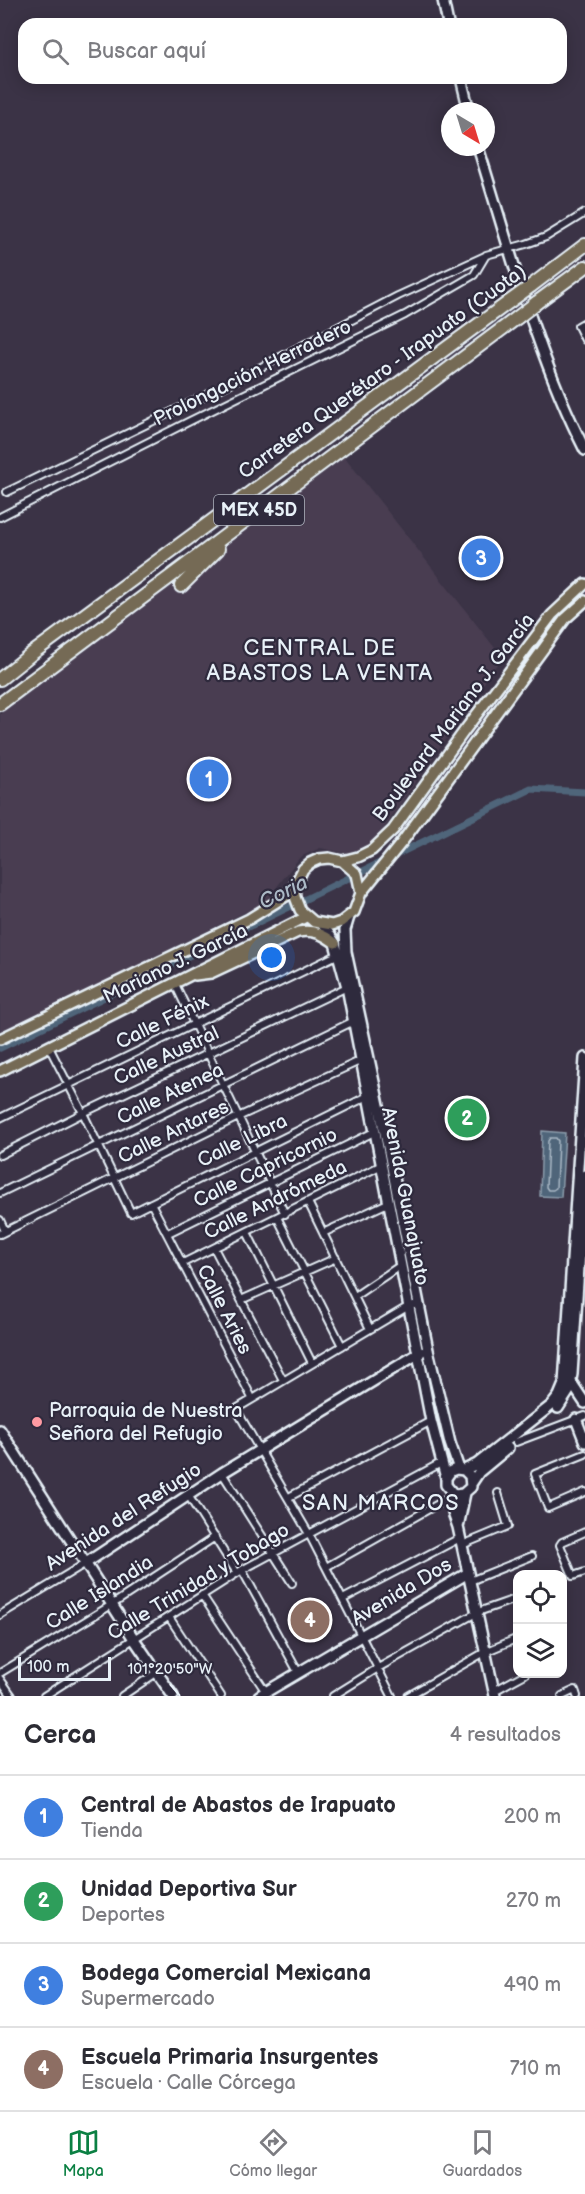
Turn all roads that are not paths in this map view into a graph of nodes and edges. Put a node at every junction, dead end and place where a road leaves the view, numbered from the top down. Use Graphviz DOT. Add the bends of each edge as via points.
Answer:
graph roads {
  1 [pos="443,0"];
  2 [pos="447,18"];
  3 [pos="462,84"];
  4 [pos="466,102"];
  5 [pos="481,156"];
  6 [pos="585,213"];
  7 [pos="585,245"];
  8 [pos="510,249"];
  9 [pos="486,255"];
  10 [pos="585,267"];
  11 [pos="585,322"];
  12 [pos="585,340"];
  13 [pos="585,450"];
  14 [pos="7,492"];
  15 [pos="269,502"];
  16 [pos="0,518"];
  17 [pos="585,584"];
  18 [pos="181,586"];
  19 [pos="585,601"];
  20 [pos="585,606"];
  21 [pos="575,609"];
  22 [pos="0,679"];
  23 [pos="0,704"];
  24 [pos="346,864"];
  25 [pos="361,888"];
  26 [pos="295,892"];
  27 [pos="303,914"];
  28 [pos="349,917"];
  29 [pos="323,925"];
  30 [pos="335,943"];
  31 [pos="339,954"];
  32 [pos="186,976"];
  33 [pos="174,982"];
  34 [pos="347,987"];
  35 [pos="354,1021"];
  36 [pos="194,1024"];
  37 [pos="0,1040"];
  38 [pos="48,1047"];
  39 [pos="208,1054"];
  40 [pos="585,1058"];
  41 [pos="365,1059"];
  42 [pos="0,1071"];
  43 [pos="68,1085"];
  44 [pos="223,1085"];
  45 [pos="368,1096"];
  46 [pos="83,1113"];
  47 [pos="238,1117"];
  48 [pos="0,1118"];
  49 [pos="376,1131"];
  50 [pos="582,1135"];
  51 [pos="98,1146"];
  52 [pos="255,1152"];
  53 [pos="0,1155"];
  54 [pos="382,1165"];
  55 [pos="585,1175"];
  56 [pos="113,1179"];
  57 [pos="270,1182"];
  58 [pos="0,1193"];
  59 [pos="308,1202"];
  60 [pos="152,1203"];
  61 [pos="388,1203"];
  62 [pos="285,1214"];
  63 [pos="277,1217"];
  64 [pos="0,1220"];
  65 [pos="3,1232"];
  66 [pos="246,1232"];
  67 [pos="168,1233"];
  68 [pos="323,1233"];
  69 [pos="583,1242"];
  70 [pos="214,1248"];
  71 [pos="336,1258"];
  72 [pos="183,1263"];
  73 [pos="401,1265"];
  74 [pos="582,1268"];
  75 [pos="305,1272"];
  76 [pos="415,1277"];
  77 [pos="404,1280"];
  78 [pos="273,1286"];
  79 [pos="355,1296"];
  80 [pos="241,1300"];
  81 [pos="414,1305"];
  82 [pos="370,1329"];
  83 [pos="342,1346"];
  84 [pos="428,1350"];
  85 [pos="418,1353"];
  86 [pos="312,1363"];
  87 [pos="283,1380"];
  88 [pos="567,1388"];
  89 [pos="252,1398"];
  90 [pos="582,1399"];
  91 [pos="580,1417"];
  92 [pos="431,1421"];
  93 [pos="0,1430"];
  94 [pos="516,1442"];
  95 [pos="585,1442"];
  96 [pos="260,1450"];
  97 [pos="585,1455"];
  98 [pos="441,1463"];
  99 [pos="462,1470"];
  100 [pos="222,1473"];
  101 [pos="446,1478"];
  102 [pos="471,1484"];
  103 [pos="585,1492"];
  104 [pos="465,1493"];
  105 [pos="498,1493"];
  106 [pos="188,1495"];
  107 [pos="454,1495"];
  108 [pos="289,1497"];
  109 [pos="458,1527"];
  110 [pos="585,1532"];
  111 [pos="309,1534"];
  112 [pos="215,1537"];
  113 [pos="461,1542"];
  114 [pos="274,1553"];
  115 [pos="532,1556"];
  116 [pos="86,1563"];
  117 [pos="326,1567"];
  118 [pos="239,1571"];
  119 [pos="585,1572"];
  120 [pos="469,1577"];
  121 [pos="292,1583"];
  122 [pos="202,1595"];
  123 [pos="343,1599"];
  124 [pos="513,1600"];
  125 [pos="113,1604"];
  126 [pos="478,1612"];
  127 [pos="0,1615"];
  128 [pos="169,1617"];
  129 [pos="361,1636"];
  130 [pos="134,1639"];
  131 [pos="513,1640"];
  132 [pos="485,1652"];
  133 [pos="378,1668"];
  134 [pos="298,1672"];
  135 [pos="0,1673"];
  136 [pos="156,1673"];
  137 [pos="518,1678"];
  138 [pos="0,1679"];
  139 [pos="55,1689"];
  140 [pos="494,1693"];
  141 [pos="576,1693"];
  142 [pos="263,1694"];
  143 [pos="12,1696"];
  144 [pos="44,1696"];
  145 [pos="60,1696"];
  146 [pos="122,1696"];
  147 [pos="173,1696"];
  148 [pos="221,1696"];
  149 [pos="333,1696"];
  150 [pos="392,1696"];
  151 [pos="408,1696"];
  152 [pos="484,1696"];
  153 [pos="562,1696"];
  1 -- 2 [label="street"];
  3 -- 4 [label="street"];
  5 -- 8 [label="street"];
  6 -- 8 [label="street" via="546,237"];
  7 -- 22 [label="highway, Carretera Querétaro - Irapuato (Cuota) / MEX 45D, bridge"];
  8 -- 9 [label="street"];
  8 -- 13 [label="street" via="543,358"];
  9 -- 14 [label="street"];
  9 -- 16 [label="street, Prolongación Herradero" via="474,275 405,315"];
  10 -- 15 [label="highway, Carretera Querétaro - Irapuato (Cuota) / MEX 45D, bridge"];
  11 -- 12 [label="street" via="578,326"];
  15 -- 18 [label="highway"];
  15 -- 23 [label="highway, Carretera Querétaro - Irapuato (Cuota) / MEX 45D"];
  17 -- 24 [label="main road, Boulevard Mariano J. García" via="552,615 393,830 372,850"];
  19 -- 21 [label="main road, Boulevard Mariano J. García"];
  20 -- 21 [label="main road"];
  21 -- 25 [label="main road, Boulevard Mariano J. García" via="402,842"];
  24 -- 25 [label="main road" via="357,874"];
  24 -- 26 [label="main road, Boulevard Mariano J. García" via="329,858 310,863 297,878"];
  25 -- 28 [label="main road" via="358,906"];
  26 -- 27 [label="main road"];
  26 -- 37 [label="main road, Boulevard Mariano J. García" via="249,919"];
  27 -- 29 [label="main road"];
  27 -- 32 [label="main road, Mariano J. García"];
  28 -- 29 [label="main road"];
  28 -- 41 [label="street, Avenida Guanajuato" via="346,952"];
  29 -- 30 [label="street, Avenida Guanajuato"];
  30 -- 31 [label="street, Avenida Guanajuato"];
  30 -- 32 [label="main road" via="324,935 298,932 211,974"];
  31 -- 34 [label="street, Avenida Guanajuato"];
  31 -- 36 [label="street, Calle Fénix"];
  32 -- 33 [label="main road, Mariano J. García"];
  33 -- 36 [label="street"];
  33 -- 38 [label="main road, Mariano J. García"];
  34 -- 35 [label="street, Avenida Guanajuato"];
  34 -- 39 [label="street, Calle Austral"];
  35 -- 41 [label="street, Avenida Guanajuato"];
  35 -- 44 [label="street, Calle Atenea"];
  36 -- 39 [label="street"];
  36 -- 43 [label="street, Calle Fénix"];
  38 -- 42 [label="main road, Mariano J. García"];
  38 -- 43 [label="street"];
  39 -- 44 [label="street"];
  39 -- 46 [label="street, Calle Austral"];
  40 -- 50 [label="street"];
  41 -- 45 [label="street, Avenida Guanajuato"];
  41 -- 47 [label="street, Calle Antares"];
  41 -- 76 [label="street, Avenida Guanajuato"];
  43 -- 46 [label="street"];
  43 -- 48 [label="street, Calle Fénix"];
  44 -- 47 [label="street"];
  44 -- 51 [label="street, Calle Atenea"];
  45 -- 49 [label="street, Avenida Guanajuato"];
  45 -- 52 [label="street, Calle Libra"];
  46 -- 51 [label="street"];
  46 -- 53 [label="street, Calle Austral"];
  47 -- 52 [label="street"];
  47 -- 56 [label="street, Calle Antares"];
  49 -- 54 [label="street, Avenida Guanajuato"];
  49 -- 57 [label="street, Calle Capricornio"];
  50 -- 88 [label="street"];
  51 -- 56 [label="street"];
  51 -- 58 [label="street, Calle Atenea"];
  52 -- 57 [label="street"];
  52 -- 60 [label="street, Calle Libra"];
  54 -- 59 [label="street, Calle Andrómeda"];
  54 -- 61 [label="street, Avenida Guanajuato"];
  55 -- 69 [label="street"];
  56 -- 60 [label="street, Calle Libra" via="130,1213"];
  56 -- 65 [label="street, Calle Antares"];
  57 -- 62 [label="street"];
  57 -- 67 [label="street, Calle Capricornio"];
  59 -- 62 [label="street, Calle Andrómeda"];
  59 -- 68 [label="street"];
  60 -- 67 [label="street, Calle Aries"];
  61 -- 68 [label="street"];
  61 -- 73 [label="street, Avenida Guanajuato"];
  62 -- 63 [label="street, Calle Andrómeda"];
  63 -- 66 [label="street, Calle Andrómeda"];
  63 -- 75 [label="street"];
  64 -- 65 [label="street"];
  66 -- 70 [label="street, Calle Andrómeda"];
  66 -- 78 [label="street"];
  67 -- 72 [label="street, Calle Aries"];
  68 -- 71 [label="street"];
  69 -- 74 [label="street"];
  70 -- 72 [label="street, Calle Andrómeda"];
  70 -- 80 [label="street"];
  71 -- 75 [label="street"];
  71 -- 79 [label="street"];
  72 -- 89 [label="street, Calle Aries"];
  73 -- 77 [label="street, Avenida Guanajuato"];
  73 -- 79 [label="street"];
  74 -- 88 [label="street"];
  75 -- 78 [label="street"];
  75 -- 83 [label="street"];
  76 -- 77 [label="street"];
  76 -- 81 [label="street, Avenida Guanajuato"];
  77 -- 81 [label="street, Avenida Guanajuato"];
  78 -- 80 [label="street"];
  78 -- 86 [label="street"];
  79 -- 82 [label="street"];
  80 -- 87 [label="street"];
  81 -- 82 [label="street"];
  81 -- 84 [label="street, Avenida Guanajuato"];
  81 -- 85 [label="street, Avenida Guanajuato"];
  82 -- 83 [label="street"];
  83 -- 86 [label="street"];
  84 -- 85 [label="street, Avenida del Refugio"];
  84 -- 99 [label="street, Avenida Guanajuato" via="450,1443"];
  85 -- 92 [label="street, Avenida Guanajuato"];
  85 -- 96 [label="street, Avenida del Refugio"];
  86 -- 87 [label="street"];
  87 -- 89 [label="street"];
  88 -- 90 [label="street"];
  88 -- 94 [label="street" via="559,1407"];
  88 -- 99 [label="street" via="552,1405 482,1461"];
  89 -- 96 [label="street" via="236,1409"];
  91 -- 94 [label="street"];
  91 -- 95 [label="street"];
  92 -- 98 [label="street, Avenida Guanajuato"];
  92 -- 108 [label="street, Calle Trinidad y Tobago"];
  93 -- 116 [label="street"];
  94 -- 102 [label="street" via="479,1472"];
  96 -- 100 [label="street, Avenida del Refugio"];
  96 -- 108 [label="street"];
  97 -- 103 [label="street" via="535,1474 548,1508"];
  98 -- 101 [label="street, Avenida Guanajuato"];
  98 -- 111 [label="street, Calle Trinidad y Tobago"];
  99 -- 101 [label="street" via="451,1471"];
  99 -- 102 [label="street" via="470,1476"];
  100 -- 106 [label="street, Avenida del Refugio"];
  100 -- 114 [label="street"];
  101 -- 107 [label="street" via="446,1488"];
  102 -- 104 [label="street"];
  104 -- 107 [label="street"];
  104 -- 109 [label="street"];
  105 -- 113 [label="street" via="508,1526"];
  106 -- 112 [label="street"];
  106 -- 116 [label="street, Avenida del Refugio"];
  107 -- 109 [label="street" via="453,1513"];
  107 -- 117 [label="street"];
  108 -- 111 [label="street"];
  109 -- 113 [label="street"];
  110 -- 119 [label="street" via="561,1543 573,1576"];
  111 -- 114 [label="street, Calle Trinidad y Tobago"];
  111 -- 117 [label="street"];
  112 -- 118 [label="street"];
  112 -- 125 [label="street, Calle Islandia"];
  113 -- 120 [label="street"];
  113 -- 123 [label="street"];
  114 -- 118 [label="street, Calle Trinidad y Tobago"];
  114 -- 121 [label="street"];
  115 -- 120 [label="street"];
  116 -- 125 [label="street"];
  116 -- 127 [label="street, Avenida del Refugio"];
  117 -- 123 [label="street"];
  118 -- 122 [label="street, Calle Trinidad y Tobago"];
  118 -- 134 [label="street"];
  120 -- 126 [label="street"];
  120 -- 129 [label="street, Avenida Dos"];
  122 -- 128 [label="street, Calle Trinidad y Tobago"];
  122 -- 142 [label="street"];
  123 -- 129 [label="street"];
  124 -- 126 [label="street"];
  125 -- 130 [label="street"];
  125 -- 135 [label="street, Calle Islandia"];
  126 -- 132 [label="street"];
  126 -- 133 [label="street"];
  128 -- 130 [label="street, Calle Trinidad y Tobago"];
  128 -- 148 [label="street"];
  129 -- 133 [label="street"];
  129 -- 134 [label="street, Avenida Dos"];
  130 -- 136 [label="street"];
  130 -- 139 [label="street, Calle Trinidad y Tobago"];
  131 -- 132 [label="street"];
  132 -- 140 [label="street"];
  132 -- 151 [label="street"];
  133 -- 149 [label="street"];
  133 -- 150 [label="street"];
  134 -- 142 [label="street, Avenida Dos"];
  136 -- 146 [label="street"];
  136 -- 147 [label="street"];
  137 -- 140 [label="street"];
  138 -- 143 [label="street"];
  139 -- 144 [label="street, Calle Trinidad y Tobago"];
  139 -- 145 [label="street"];
  140 -- 152 [label="street"];
  141 -- 153 [label="street"];
}
